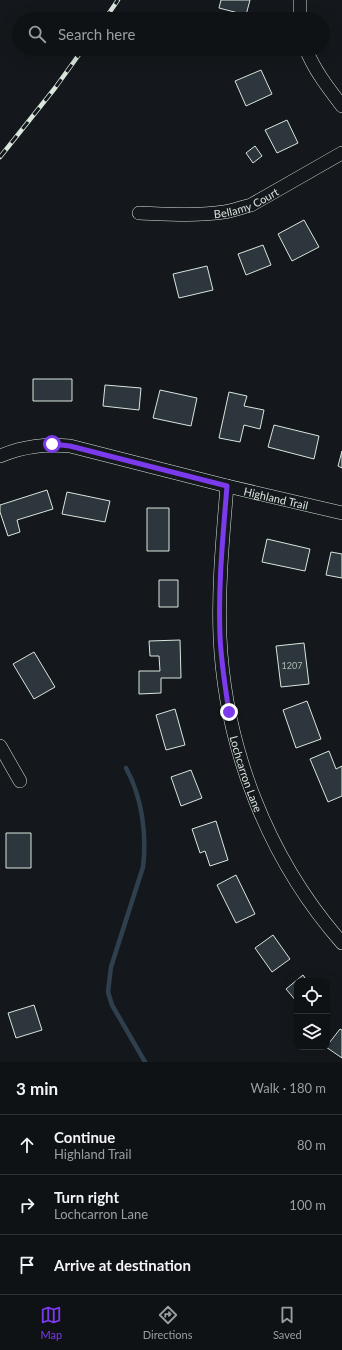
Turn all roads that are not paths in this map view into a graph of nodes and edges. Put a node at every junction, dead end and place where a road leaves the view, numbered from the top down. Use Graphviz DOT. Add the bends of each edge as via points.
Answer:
graph roads {
  1 [pos="300,0"];
  2 [pos="300,12"];
  3 [pos="309,56"];
  4 [pos="342,106"];
  5 [pos="342,153"];
  6 [pos="139,213"];
  7 [pos="0,456"];
  8 [pos="227,486"];
  9 [pos="342,513"];
  10 [pos="0,746"];
  11 [pos="20,781"];
  12 [pos="342,943"];
  1 -- 2 [label="street"];
  3 -- 4 [label="street"];
  5 -- 6 [label="street, Bellamy Court" via="251,205 224,212"];
  7 -- 8 [label="street, Highland Trail" via="31,446 70,446"];
  8 -- 9 [label="street, Highland Trail"];
  8 -- 12 [label="street, Lochcarron Lane" via="221,561 221,661 238,749 249,786 283,858 301,888"];
  10 -- 11 [label="street"];
}
